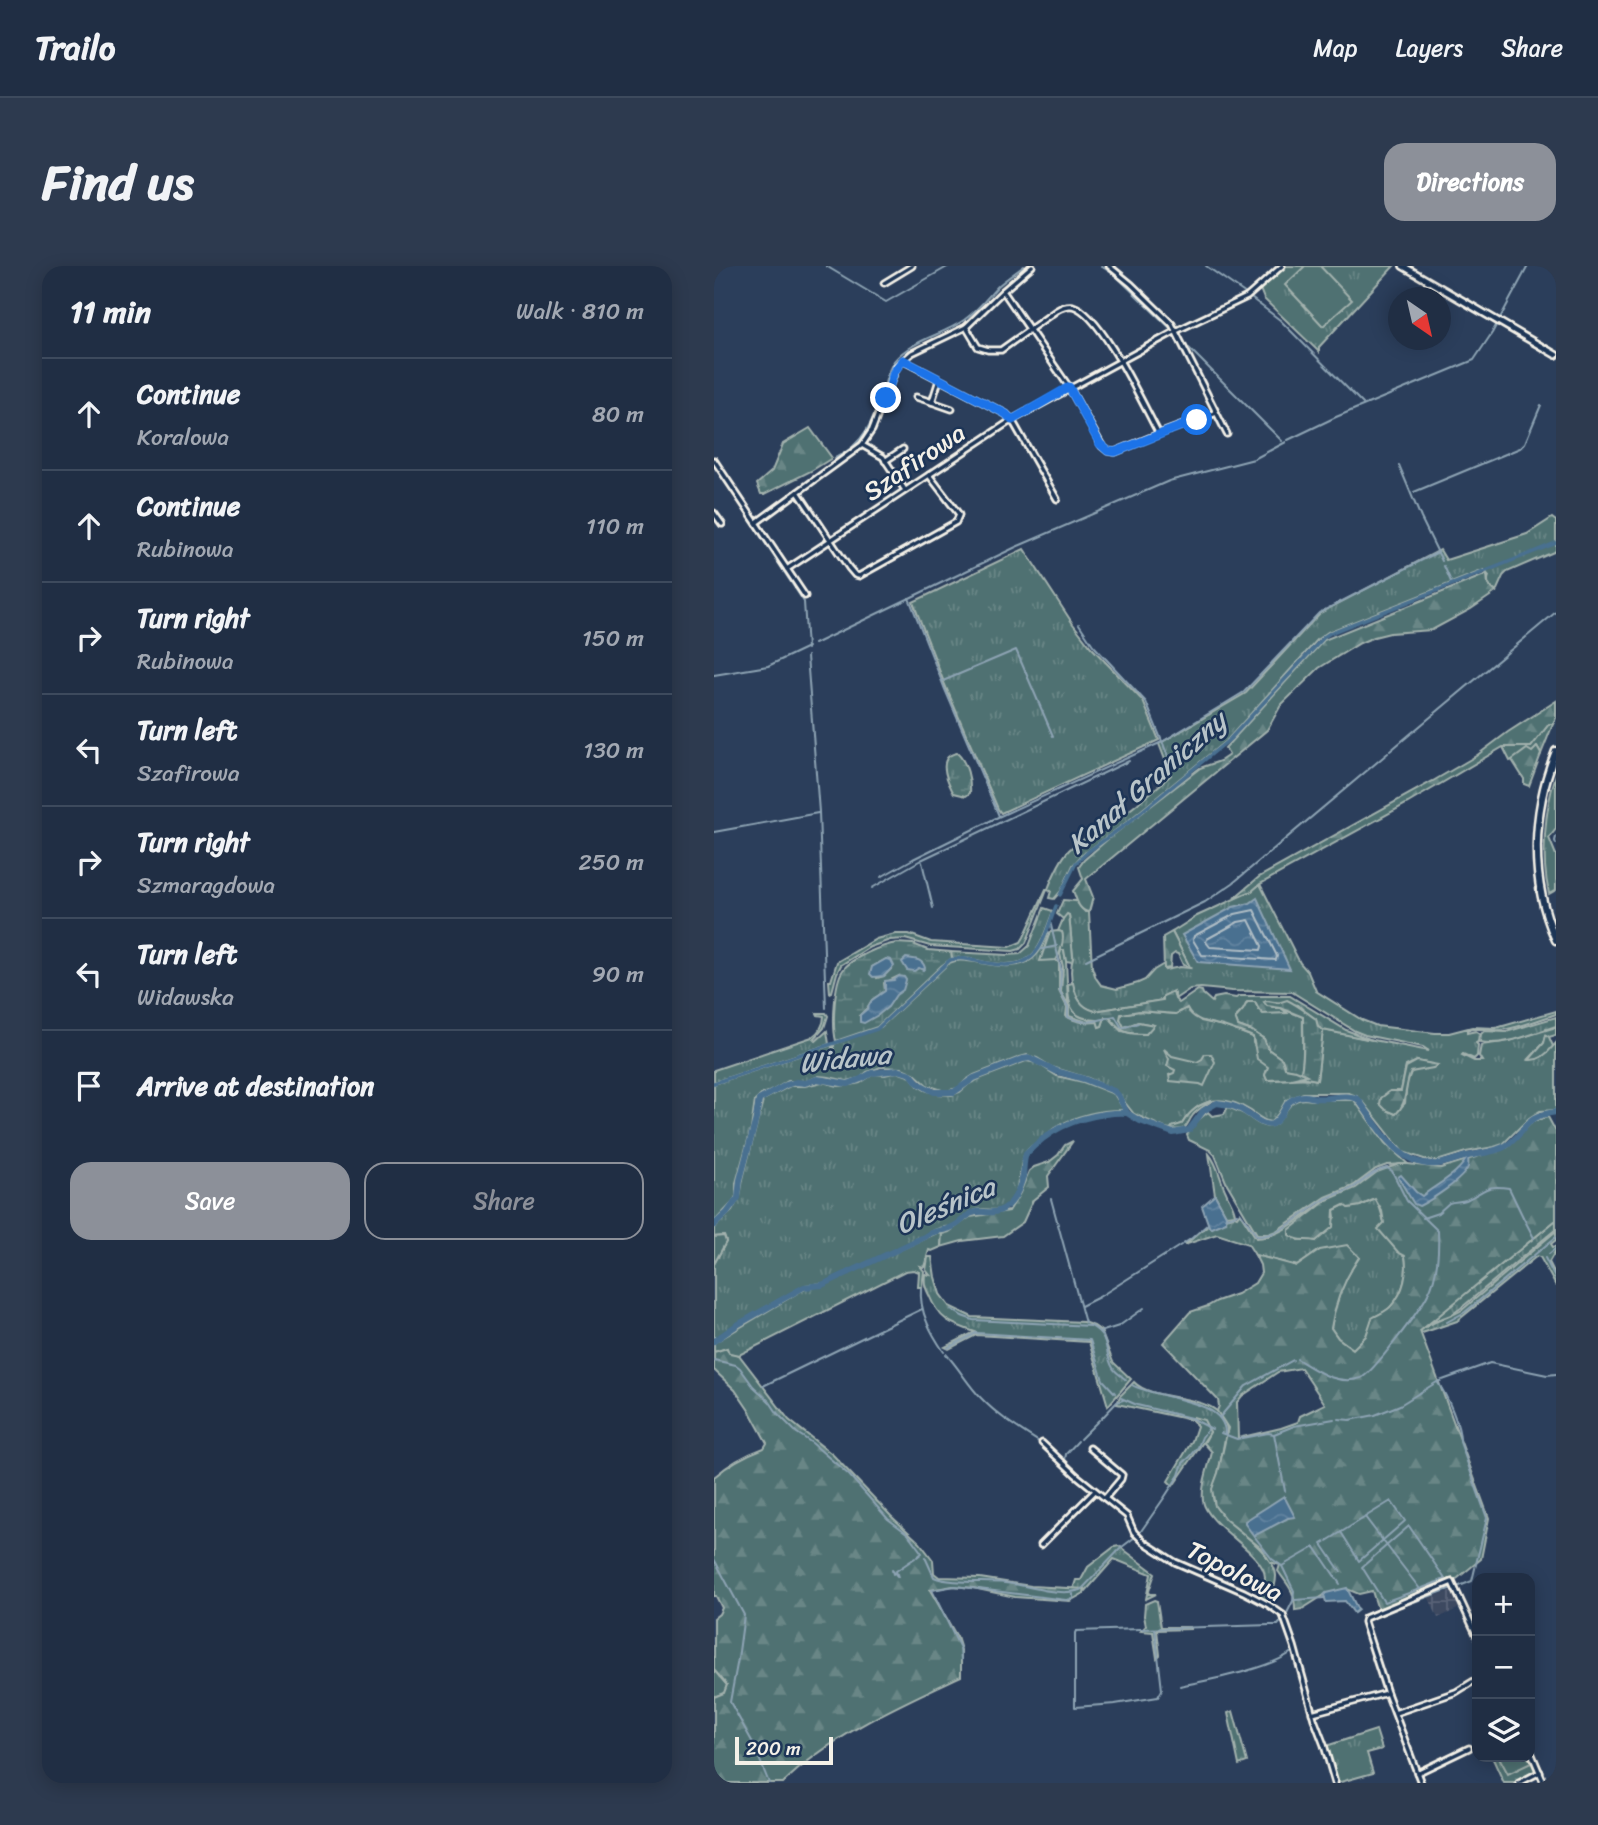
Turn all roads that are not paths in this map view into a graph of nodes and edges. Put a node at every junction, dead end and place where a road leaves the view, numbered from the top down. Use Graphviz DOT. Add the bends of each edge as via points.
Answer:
graph roads {
  1 [pos="912,266"];
  2 [pos="1032,266"];
  3 [pos="1111,266"];
  4 [pos="1282,266"];
  5 [pos="1403,266"];
  6 [pos="884,283"];
  7 [pos="1003,290"];
  8 [pos="966,327"];
  9 [pos="1029,330"];
  10 [pos="1175,331"];
  11 [pos="1556,355"];
  12 [pos="903,360"];
  13 [pos="1119,361"];
  14 [pos="939,380"];
  15 [pos="1069,387"];
  16 [pos="916,397"];
  17 [pos="932,402"];
  18 [pos="952,409"];
  19 [pos="1216,413"];
  20 [pos="1012,420"];
  21 [pos="1159,434"];
  22 [pos="1227,434"];
  23 [pos="862,446"];
  24 [pos="903,449"];
  25 [pos="714,460"];
  26 [pos="885,461"];
  27 [pos="929,475"];
  28 [pos="905,490"];
  29 [pos="798,492"];
  30 [pos="1058,499"];
  31 [pos="714,513"];
  32 [pos="757,522"];
  33 [pos="722,524"];
  34 [pos="830,541"];
  35 [pos="788,569"];
  36 [pos="805,596"];
  37 [pos="1556,751"];
  38 [pos="1556,940"];
  39 [pos="1042,1443"];
  40 [pos="1090,1448"];
  41 [pos="1095,1491"];
  42 [pos="1105,1498"];
  43 [pos="1041,1545"];
  44 [pos="1472,1625"];
  45 [pos="1472,1682"];
  46 [pos="1387,1693"];
  47 [pos="1312,1713"];
  48 [pos="1395,1713"];
  49 [pos="1469,1748"];
  50 [pos="1535,1761"];
  51 [pos="1540,1772"];
  52 [pos="1417,1773"];
  53 [pos="1335,1783"];
  54 [pos="1421,1783"];
  55 [pos="1520,1783"];
  56 [pos="1544,1783"];
  1 -- 6 [label="street"];
  2 -- 7 [label="street"];
  3 -- 10 [label="street"];
  4 -- 10 [label="street, Szafirowa" via="1247,297"];
  5 -- 11 [label="street"];
  7 -- 8 [label="street"];
  7 -- 9 [label="street"];
  8 -- 9 [label="street" via="978,347 995,351"];
  8 -- 12 [label="street"];
  9 -- 13 [label="street" via="1062,307 1074,306 1105,335"];
  9 -- 15 [label="street"];
  10 -- 13 [label="street, Szafirowa"];
  10 -- 19 [label="street"];
  12 -- 14 [label="street"];
  12 -- 23 [label="street"];
  13 -- 15 [label="street, Szafirowa"];
  13 -- 21 [label="street"];
  14 -- 17 [label="street"];
  14 -- 20 [label="street"];
  15 -- 20 [label="street, Szafirowa"];
  15 -- 21 [label="street" via="1108,451"];
  16 -- 17 [label="street"];
  17 -- 18 [label="street"];
  19 -- 21 [label="street"];
  19 -- 22 [label="street"];
  20 -- 27 [label="street, Szafirowa"];
  20 -- 30 [label="street"];
  23 -- 26 [label="street"];
  23 -- 29 [label="street"];
  24 -- 26 [label="street"];
  25 -- 32 [label="street"];
  26 -- 28 [label="street"];
  27 -- 28 [label="street, Szafirowa"];
  27 -- 34 [label="street" via="958,513 956,522 859,576"];
  28 -- 34 [label="street, Szafirowa"];
  29 -- 32 [label="street"];
  29 -- 34 [label="street"];
  31 -- 33 [label="street"];
  32 -- 35 [label="street"];
  34 -- 35 [label="street, Szafirowa"];
  35 -- 36 [label="street"];
  37 -- 38 [label="main road" via="1542,794 1536,846 1540,889"];
  39 -- 41 [label="street, Topolowa"];
  40 -- 42 [label="street" via="1122,1475"];
  41 -- 42 [label="street, Topolowa"];
  41 -- 43 [label="street"];
  42 -- 47 [label="street, Topolowa" via="1129,1518 1137,1536 1166,1557 1281,1613"];
  44 -- 46 [label="street" via="1452,1582 1365,1618"];
  45 -- 48 [label="street"];
  46 -- 47 [label="street"];
  46 -- 48 [label="street"];
  47 -- 53 [label="street, Topolowa"];
  48 -- 52 [label="street"];
  49 -- 52 [label="street"];
  50 -- 51 [label="street"];
  51 -- 55 [label="street"];
  51 -- 56 [label="street"];
  52 -- 54 [label="street"];
}
